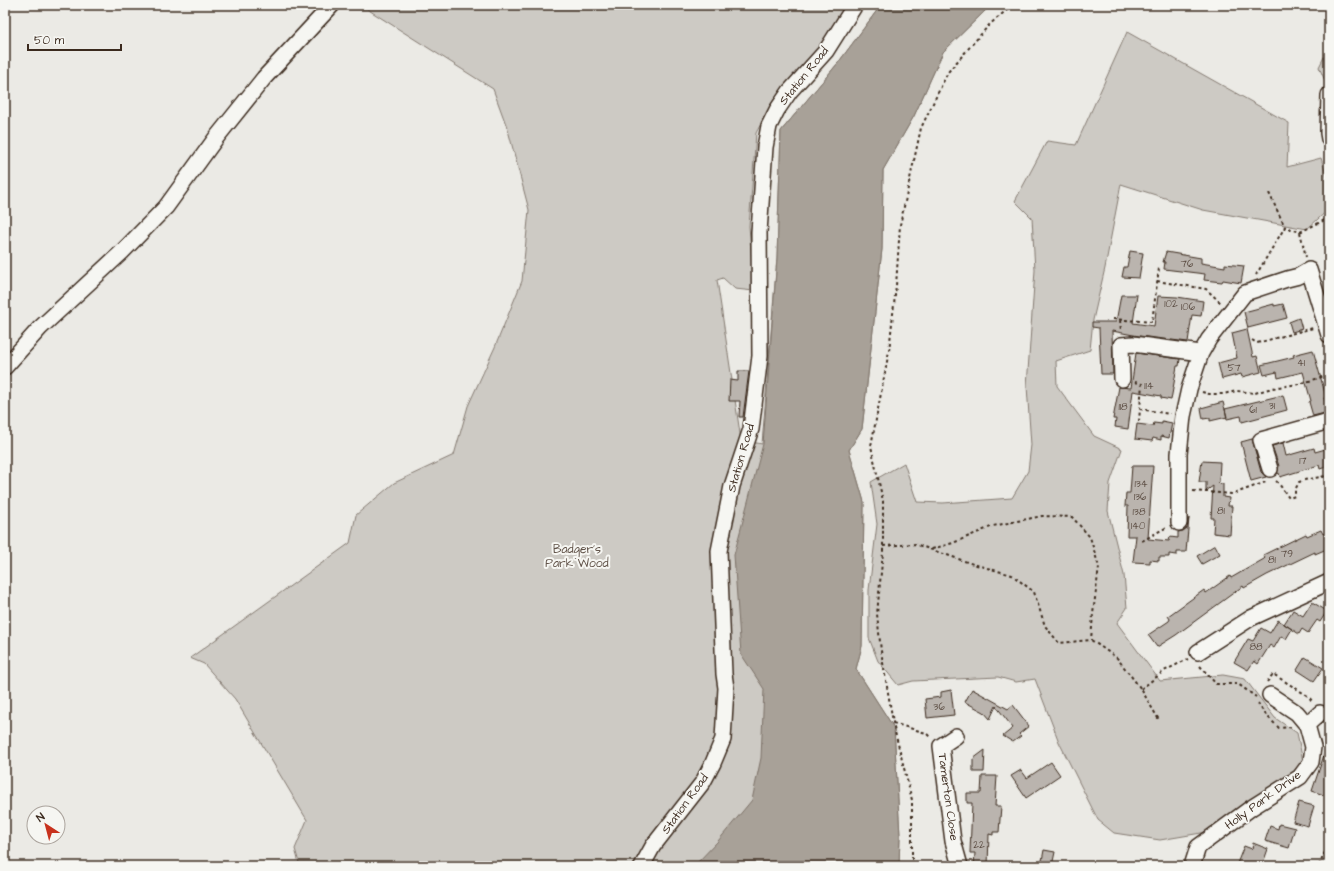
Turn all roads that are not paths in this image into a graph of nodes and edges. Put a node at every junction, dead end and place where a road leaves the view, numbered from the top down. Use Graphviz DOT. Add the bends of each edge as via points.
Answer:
graph roads {
  1 [pos="855,5"];
  2 [pos="336,7"];
  3 [pos="1329,95"];
  4 [pos="1329,139"];
  5 [pos="1328,330"];
  6 [pos="1201,353"];
  7 [pos="5,367"];
  8 [pos="1122,379"];
  9 [pos="1329,421"];
  10 [pos="1270,477"];
  11 [pos="1179,523"];
  12 [pos="1329,582"];
  13 [pos="1195,654"];
  14 [pos="1262,695"];
  15 [pos="1320,713"];
  16 [pos="1307,725"];
  17 [pos="956,736"];
  18 [pos="642,866"];
  19 [pos="960,866"];
  20 [pos="1192,866"];
  1 -- 18 [label="street, Station Road" via="826,51 790,91 769,126 765,147 759,232 760,356 751,428 732,486 719,551 726,688 723,739 703,782 653,846"];
  2 -- 7 [label="street" via="264,78 166,207 40,328"];
  3 -- 4 [label="street"];
  5 -- 6 [label="street" via="1309,270 1299,276 1245,293"];
  6 -- 8 [label="street" via="1133,344 1121,345"];
  6 -- 11 [label="street" via="1183,416 1179,454"];
  9 -- 10 [label="street" via="1261,440"];
  12 -- 13 [label="street" via="1251,618"];
  14 -- 16 [label="street, Holly Park Drive" via="1297,713"];
  15 -- 16 [label="street"];
  16 -- 20 [label="street, Holly Park Drive" via="1313,747 1311,762 1300,777 1251,808 1198,847"];
  17 -- 19 [label="street, Tamerton Close" via="940,746 953,841"];
}
